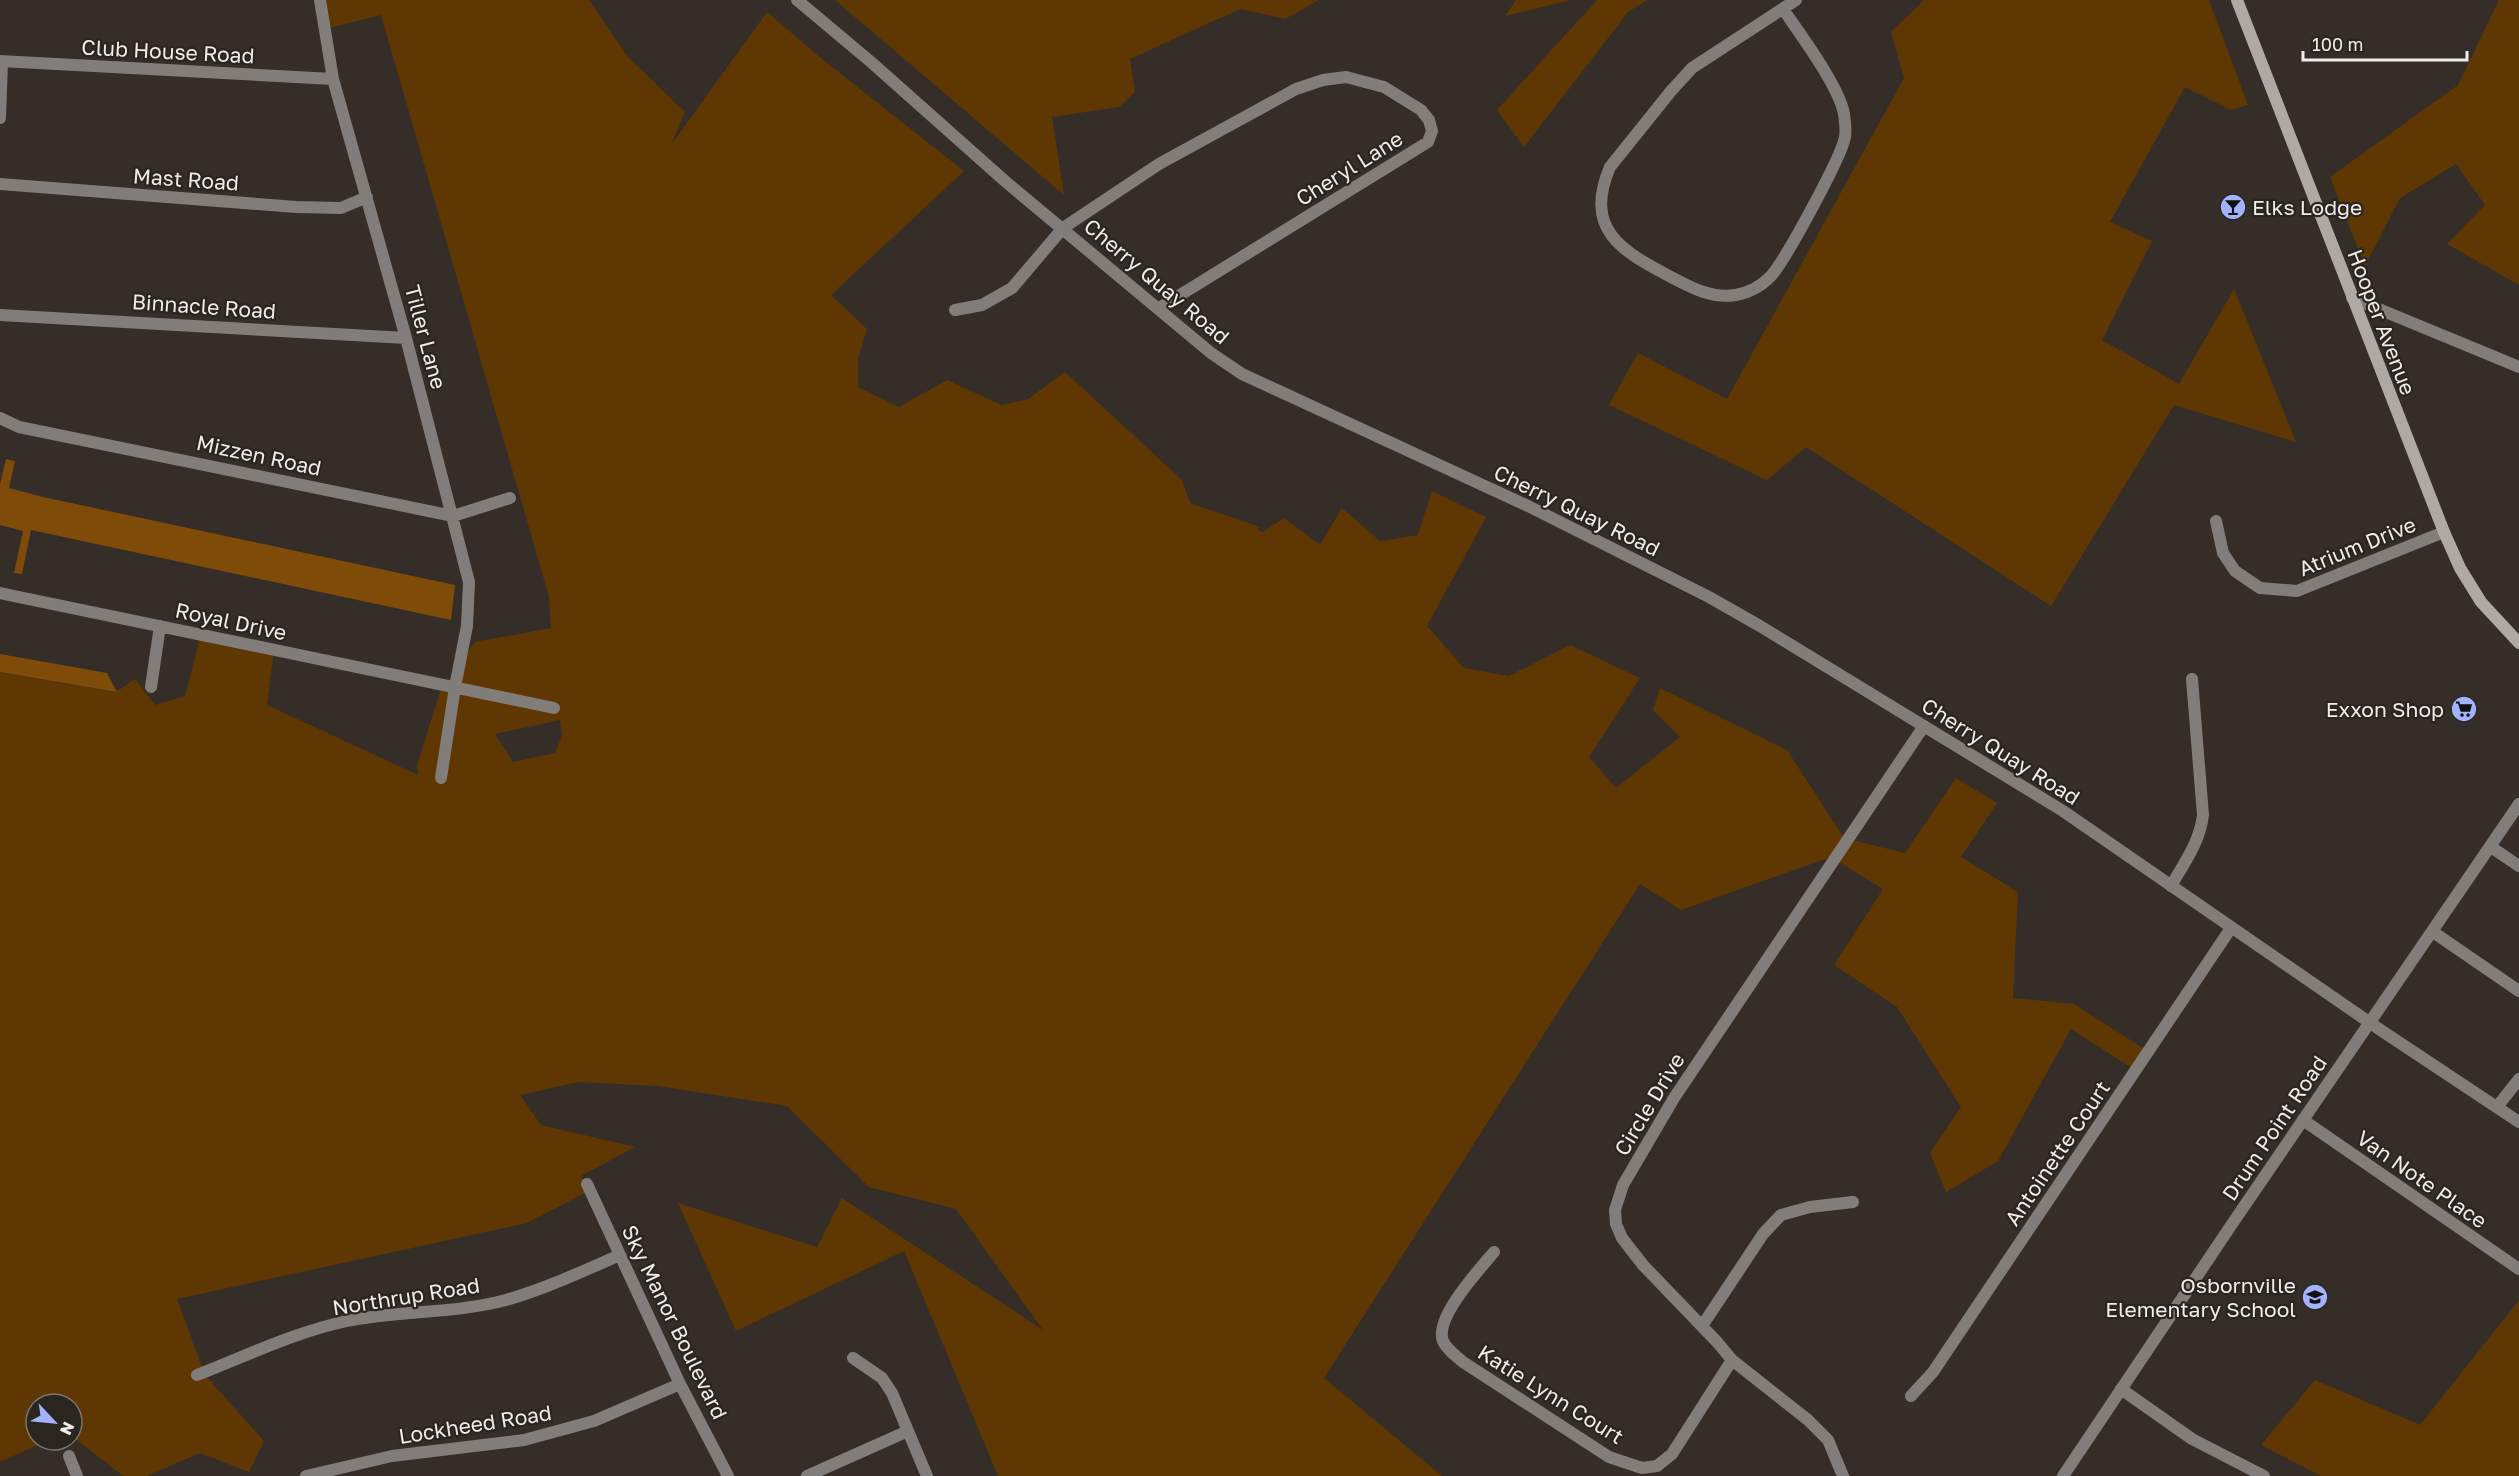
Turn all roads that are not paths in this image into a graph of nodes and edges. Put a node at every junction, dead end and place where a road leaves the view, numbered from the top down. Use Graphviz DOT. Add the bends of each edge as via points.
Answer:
graph roads {
  1 [pos="320,0"];
  2 [pos="797,0"];
  3 [pos="1796,0"];
  4 [pos="2237,0"];
  5 [pos="1783,9"];
  6 [pos="1,62"];
  7 [pos="333,79"];
  8 [pos="0,117"];
  9 [pos="0,184"];
  10 [pos="367,197"];
  11 [pos="1063,228"];
  12 [pos="2352,298"];
  13 [pos="1159,308"];
  14 [pos="955,310"];
  15 [pos="0,315"];
  16 [pos="406,338"];
  17 [pos="2519,367"];
  18 [pos="0,418"];
  19 [pos="510,498"];
  20 [pos="453,516"];
  21 [pos="2216,521"];
  22 [pos="2444,532"];
  23 [pos="0,593"];
  24 [pos="160,626"];
  25 [pos="2519,643"];
  26 [pos="2192,679"];
  27 [pos="151,687"];
  28 [pos="455,687"];
  29 [pos="554,708"];
  30 [pos="1924,726"];
  31 [pos="441,778"];
  32 [pos="2519,804"];
  33 [pos="2491,847"];
  34 [pos="2519,866"];
  35 [pos="2171,886"];
  36 [pos="2231,928"];
  37 [pos="2433,932"];
  38 [pos="2519,991"];
  39 [pos="2369,1022"];
  40 [pos="2519,1079"];
  41 [pos="2497,1107"];
  42 [pos="2303,1120"];
  43 [pos="2519,1122"];
  44 [pos="587,1184"];
  45 [pos="1853,1202"];
  46 [pos="1494,1252"];
  47 [pos="620,1255"];
  48 [pos="2519,1269"];
  49 [pos="1702,1326"];
  50 [pos="853,1358"];
  51 [pos="1732,1360"];
  52 [pos="197,1375"];
  53 [pos="680,1384"];
  54 [pos="2121,1389"];
  55 [pos="1911,1396"];
  56 [pos="908,1431"];
  57 [pos="69,1456"];
  58 [pos="77,1476"];
  59 [pos="306,1476"];
  60 [pos="728,1476"];
  61 [pos="807,1476"];
  62 [pos="927,1476"];
  63 [pos="1843,1476"];
  64 [pos="2063,1476"];
  65 [pos="2264,1476"];
  1 -- 7 [label="street, Tiller Lane"];
  2 -- 11 [label="street, Cherry Quay Road"];
  3 -- 5 [label="street"];
  4 -- 12 [label="main road, Hooper Avenue"];
  5 -- 5 [label="street" via="1836,91 1844,113 1845,137 1788,251 1771,276 1755,289 1734,295 1695,290 1618,245 1601,212 1605,179 1610,167 1692,68"];
  6 -- 7 [label="street, Club House Road"];
  6 -- 8 [label="street"];
  7 -- 10 [label="street, Tiller Lane"];
  9 -- 10 [label="street, Mast Road" via="296,207 340,208"];
  10 -- 16 [label="street, Tiller Lane"];
  11 -- 13 [label="street, Cherry Quay Road"];
  11 -- 13 [label="street, Cheryl Lane" via="1213,133 1296,89 1323,80 1346,78 1384,87 1421,110 1429,120 1432,131 1428,142"];
  11 -- 14 [label="street" via="1011,288 982,305"];
  12 -- 17 [label="street"];
  12 -- 22 [label="main road, Hooper Avenue"];
  13 -- 30 [label="street, Cherry Quay Road" via="1242,374 1680,581"];
  15 -- 16 [label="street, Binnacle Road"];
  16 -- 20 [label="street, Tiller Lane"];
  18 -- 20 [label="street, Mizzen Road" via="19,427"];
  19 -- 20 [label="street, Mizzen Road"];
  20 -- 28 [label="street, Tiller Lane" via="469,582 467,626"];
  21 -- 22 [label="street, Atrium Drive" via="2223,553 2235,571 2260,588 2297,591"];
  22 -- 25 [label="main road, Hooper Avenue" via="2481,602"];
  23 -- 24 [label="street, Royal Drive"];
  24 -- 27 [label="street"];
  24 -- 28 [label="street, Royal Drive"];
  26 -- 35 [label="street" via="2203,815 2197,842"];
  28 -- 29 [label="street"];
  28 -- 31 [label="street, Tiller Lane"];
  30 -- 35 [label="street, Cherry Quay Road" via="2062,811"];
  30 -- 49 [label="street, Circle Drive" via="1674,1098 1623,1185 1615,1210 1622,1238"];
  32 -- 33 [label="street, Drum Point Road"];
  33 -- 34 [label="street"];
  33 -- 37 [label="street, Drum Point Road"];
  35 -- 36 [label="street, Cherry Quay Road"];
  36 -- 39 [label="street, Cherry Quay Road"];
  36 -- 55 [label="street, Antoinette Court" via="1933,1372"];
  37 -- 38 [label="street"];
  37 -- 39 [label="street, Drum Point Road"];
  39 -- 41 [label="street, Cherry Quay Road"];
  39 -- 42 [label="street, Drum Point Road"];
  40 -- 41 [label="street"];
  41 -- 43 [label="street, Cherry Quay Road"];
  42 -- 48 [label="street, Van Note Place"];
  42 -- 54 [label="street, Drum Point Road"];
  44 -- 47 [label="street, Sky Manor Boulevard"];
  45 -- 49 [label="street" via="1810,1206 1781,1215 1763,1234"];
  46 -- 51 [label="street, Katie Lynn Court" via="1445,1319 1443,1342 1463,1362 1609,1457 1642,1468 1657,1466 1672,1454"];
  47 -- 52 [label="street, Northrup Road" via="504,1300 348,1321 302,1334"];
  47 -- 53 [label="street, Sky Manor Boulevard"];
  49 -- 51 [label="street, Circle Drive"];
  50 -- 56 [label="street" via="882,1378"];
  51 -- 63 [label="street, Circle Drive" via="1808,1420 1833,1451"];
  53 -- 59 [label="street, Lockheed Road" via="594,1421 524,1440 392,1456"];
  53 -- 60 [label="street, Sky Manor Boulevard"];
  54 -- 64 [label="street, Drum Point Road"];
  54 -- 65 [label="street" via="2192,1439"];
  56 -- 61 [label="street"];
  56 -- 62 [label="street"];
  57 -- 58 [label="street"];
}
